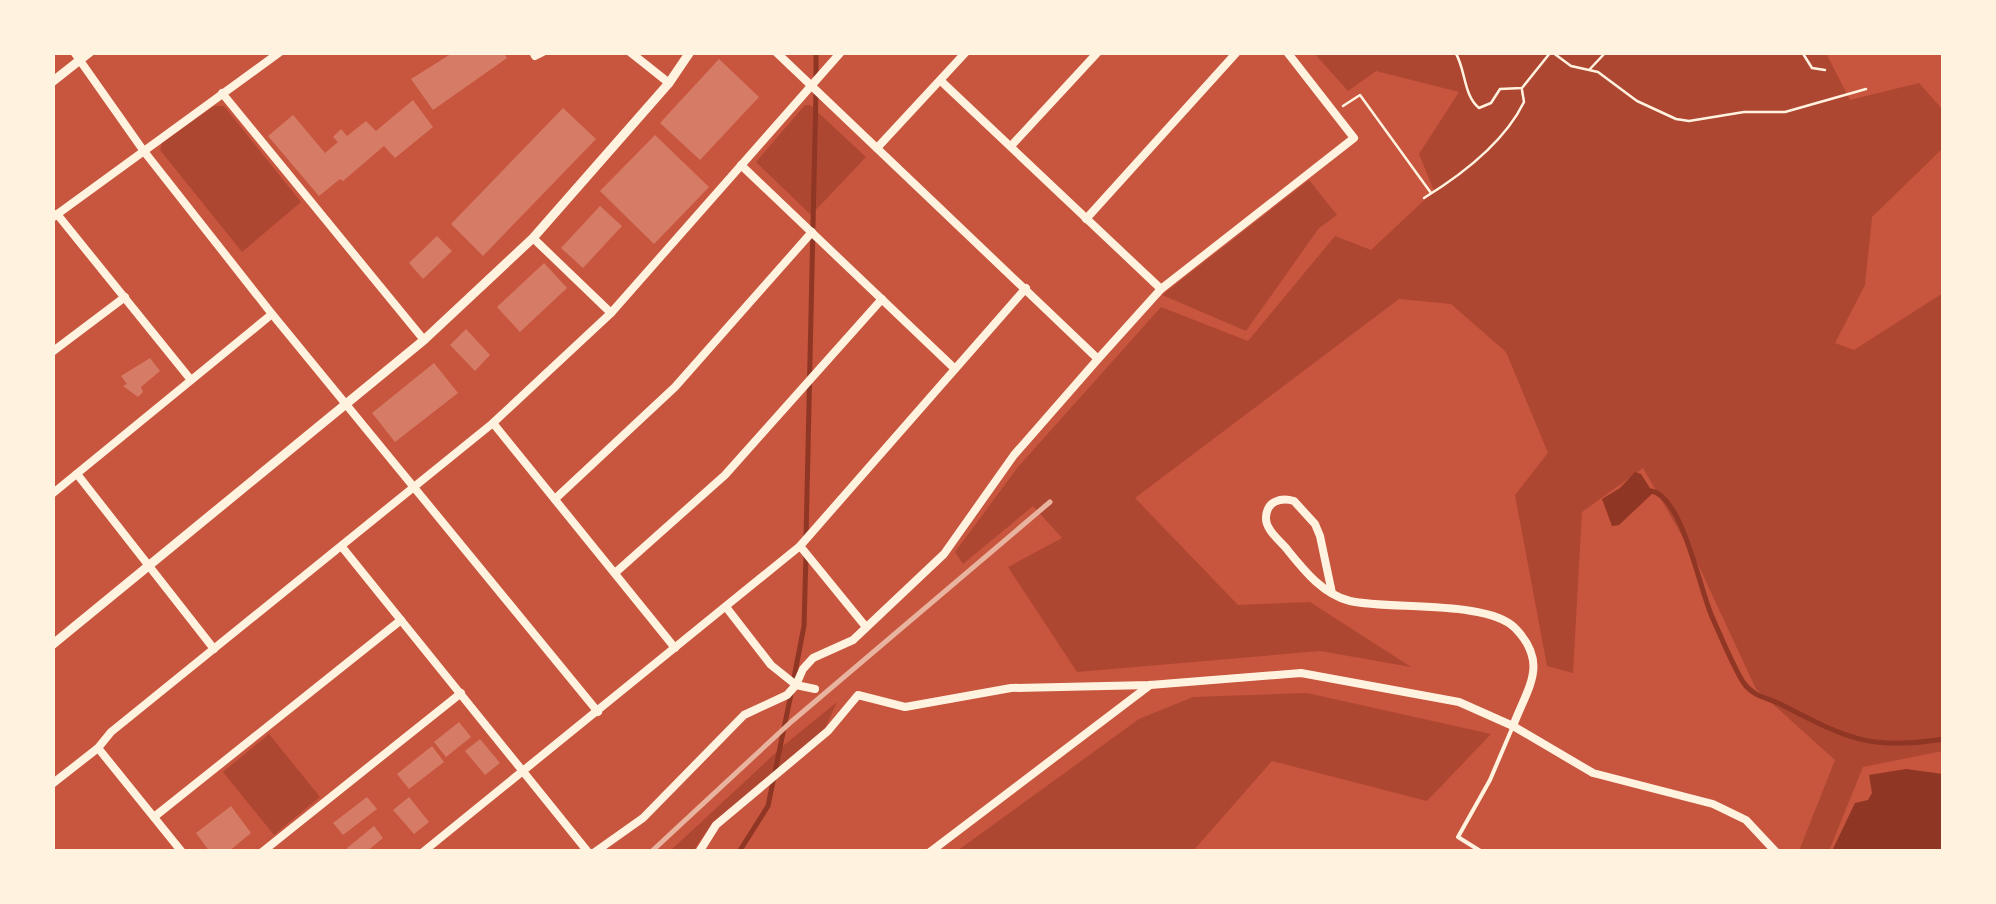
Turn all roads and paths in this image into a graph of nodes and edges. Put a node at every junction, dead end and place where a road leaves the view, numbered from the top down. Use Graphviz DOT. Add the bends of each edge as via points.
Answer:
graph roads {
  1 [pos="90,52"];
  2 [pos="280,52"];
  3 [pos="533,52"];
  4 [pos="544,52"];
  5 [pos="630,52"];
  6 [pos="690,52"];
  7 [pos="776,52"];
  8 [pos="841,52"];
  9 [pos="966,52"];
  10 [pos="1098,52"];
  11 [pos="1238,52"];
  12 [pos="1288,52"];
  13 [pos="1455,52"];
  14 [pos="1551,52"];
  15 [pos="1606,52"];
  16 [pos="1802,52"];
  17 [pos="77,57"];
  18 [pos="1589,70"];
  19 [pos="1825,70"];
  20 [pos="940,81"];
  21 [pos="52,82"];
  22 [pos="669,83"];
  23 [pos="812,86"];
  24 [pos="1522,88"];
  25 [pos="1866,89"];
  26 [pos="222,92"];
  27 [pos="1334,112"];
  28 [pos="1012,146"];
  29 [pos="877,148"];
  30 [pos="143,150"];
  31 [pos="741,166"];
  32 [pos="1431,193"];
  33 [pos="1424,198"];
  34 [pos="55,216"];
  35 [pos="1086,219"];
  36 [pos="812,232"];
  37 [pos="534,238"];
  38 [pos="1026,288"];
  39 [pos="1161,289"];
  40 [pos="124,297"];
  41 [pos="882,299"];
  42 [pos="272,314"];
  43 [pos="612,314"];
  44 [pos="424,340"];
  45 [pos="52,352"];
  46 [pos="1098,359"];
  47 [pos="955,369"];
  48 [pos="190,380"];
  49 [pos="348,402"];
  50 [pos="493,423"];
  51 [pos="77,474"];
  52 [pos="414,486"];
  53 [pos="52,494"];
  54 [pos="555,499"];
  55 [pos="800,546"];
  56 [pos="342,547"];
  57 [pos="148,567"];
  58 [pos="615,573"];
  59 [pos="1332,592"];
  60 [pos="726,607"];
  61 [pos="401,620"];
  62 [pos="866,627"];
  63 [pos="52,645"];
  64 [pos="214,648"];
  65 [pos="675,648"];
  66 [pos="796,685"];
  67 [pos="1150,685"];
  68 [pos="815,689"];
  69 [pos="461,693"];
  70 [pos="598,712"];
  71 [pos="1513,726"];
  72 [pos="98,748"];
  73 [pos="522,771"];
  74 [pos="52,784"];
  75 [pos="154,817"];
  76 [pos="182,852"];
  77 [pos="262,852"];
  78 [pos="423,852"];
  79 [pos="591,852"];
  80 [pos="699,852"];
  81 [pos="930,852"];
  82 [pos="1482,852"];
  83 [pos="1776,852"];
  1 -- 17 [label="street"];
  2 -- 26 [label="street"];
  3 -- 4 [label="street"];
  5 -- 22 [label="street"];
  6 -- 22 [label="street"];
  7 -- 23 [label="street"];
  8 -- 23 [label="street"];
  9 -- 20 [label="street"];
  10 -- 28 [label="street"];
  11 -- 35 [label="street"];
  12 -- 27 [label="street"];
  13 -- 24 [label="path" via="1480,108 1500,89"];
  14 -- 18 [label="path"];
  14 -- 24 [label="path"];
  15 -- 18 [label="path"];
  16 -- 19 [label="path" via="1812,68"];
  17 -- 21 [label="street"];
  17 -- 30 [label="street"];
  18 -- 25 [label="path" via="1689,121 1785,112"];
  20 -- 28 [label="street"];
  20 -- 29 [label="street"];
  22 -- 37 [label="street"];
  23 -- 29 [label="street"];
  23 -- 31 [label="street"];
  24 -- 32 [label="path" via="1524,102 1501,138"];
  26 -- 30 [label="street"];
  26 -- 44 [label="street"];
  27 -- 32 [label="path" via="1360,95"];
  27 -- 39 [label="street" via="1354,138"];
  28 -- 35 [label="street"];
  29 -- 38 [label="street"];
  30 -- 34 [label="street"];
  30 -- 42 [label="street"];
  31 -- 36 [label="street"];
  31 -- 43 [label="street"];
  32 -- 33 [label="path"];
  34 -- 40 [label="street"];
  35 -- 39 [label="street"];
  36 -- 41 [label="street"];
  36 -- 54 [label="street" via="676,387"];
  37 -- 43 [label="street"];
  37 -- 44 [label="street"];
  38 -- 46 [label="street"];
  38 -- 47 [label="street"];
  39 -- 46 [label="street"];
  40 -- 45 [label="street"];
  40 -- 48 [label="street"];
  41 -- 47 [label="street"];
  41 -- 58 [label="street" via="725,475"];
  42 -- 48 [label="street"];
  42 -- 49 [label="street"];
  43 -- 50 [label="street"];
  44 -- 49 [label="street"];
  46 -- 62 [label="street" via="1014,455 944,554"];
  47 -- 55 [label="street"];
  48 -- 51 [label="street"];
  49 -- 52 [label="street"];
  49 -- 57 [label="street"];
  50 -- 52 [label="street"];
  50 -- 54 [label="street"];
  51 -- 53 [label="street"];
  51 -- 57 [label="street"];
  52 -- 56 [label="street"];
  52 -- 70 [label="street"];
  54 -- 58 [label="street"];
  55 -- 60 [label="street"];
  55 -- 62 [label="street"];
  56 -- 61 [label="street"];
  56 -- 64 [label="street"];
  57 -- 63 [label="street"];
  57 -- 64 [label="street"];
  58 -- 65 [label="street"];
  59 -- 59 [label="street" via="1307,574 1268,527 1266,512 1280,499 1294,500 1315,524"];
  59 -- 71 [label="street" via="1512,624 1529,645 1535,674"];
  60 -- 65 [label="street"];
  60 -- 66 [label="street" via="771,665"];
  61 -- 69 [label="street"];
  61 -- 75 [label="street"];
  62 -- 66 [label="street" via="813,658"];
  64 -- 72 [label="street"];
  65 -- 70 [label="street"];
  66 -- 68 [label="street"];
  66 -- 79 [label="street" via="744,715 643,818"];
  67 -- 71 [label="street" via="1301,673 1459,702"];
  67 -- 80 [label="street" via="1011,688 905,707 858,695 828,731 716,825"];
  67 -- 81 [label="street"];
  69 -- 73 [label="street"];
  69 -- 77 [label="street"];
  70 -- 73 [label="street"];
  71 -- 82 [label="lane" via="1458,836"];
  71 -- 83 [label="street" via="1594,773 1712,804 1746,820"];
  72 -- 74 [label="street"];
  72 -- 75 [label="street"];
  73 -- 78 [label="street"];
  73 -- 79 [label="street"];
  75 -- 76 [label="street"];
}
